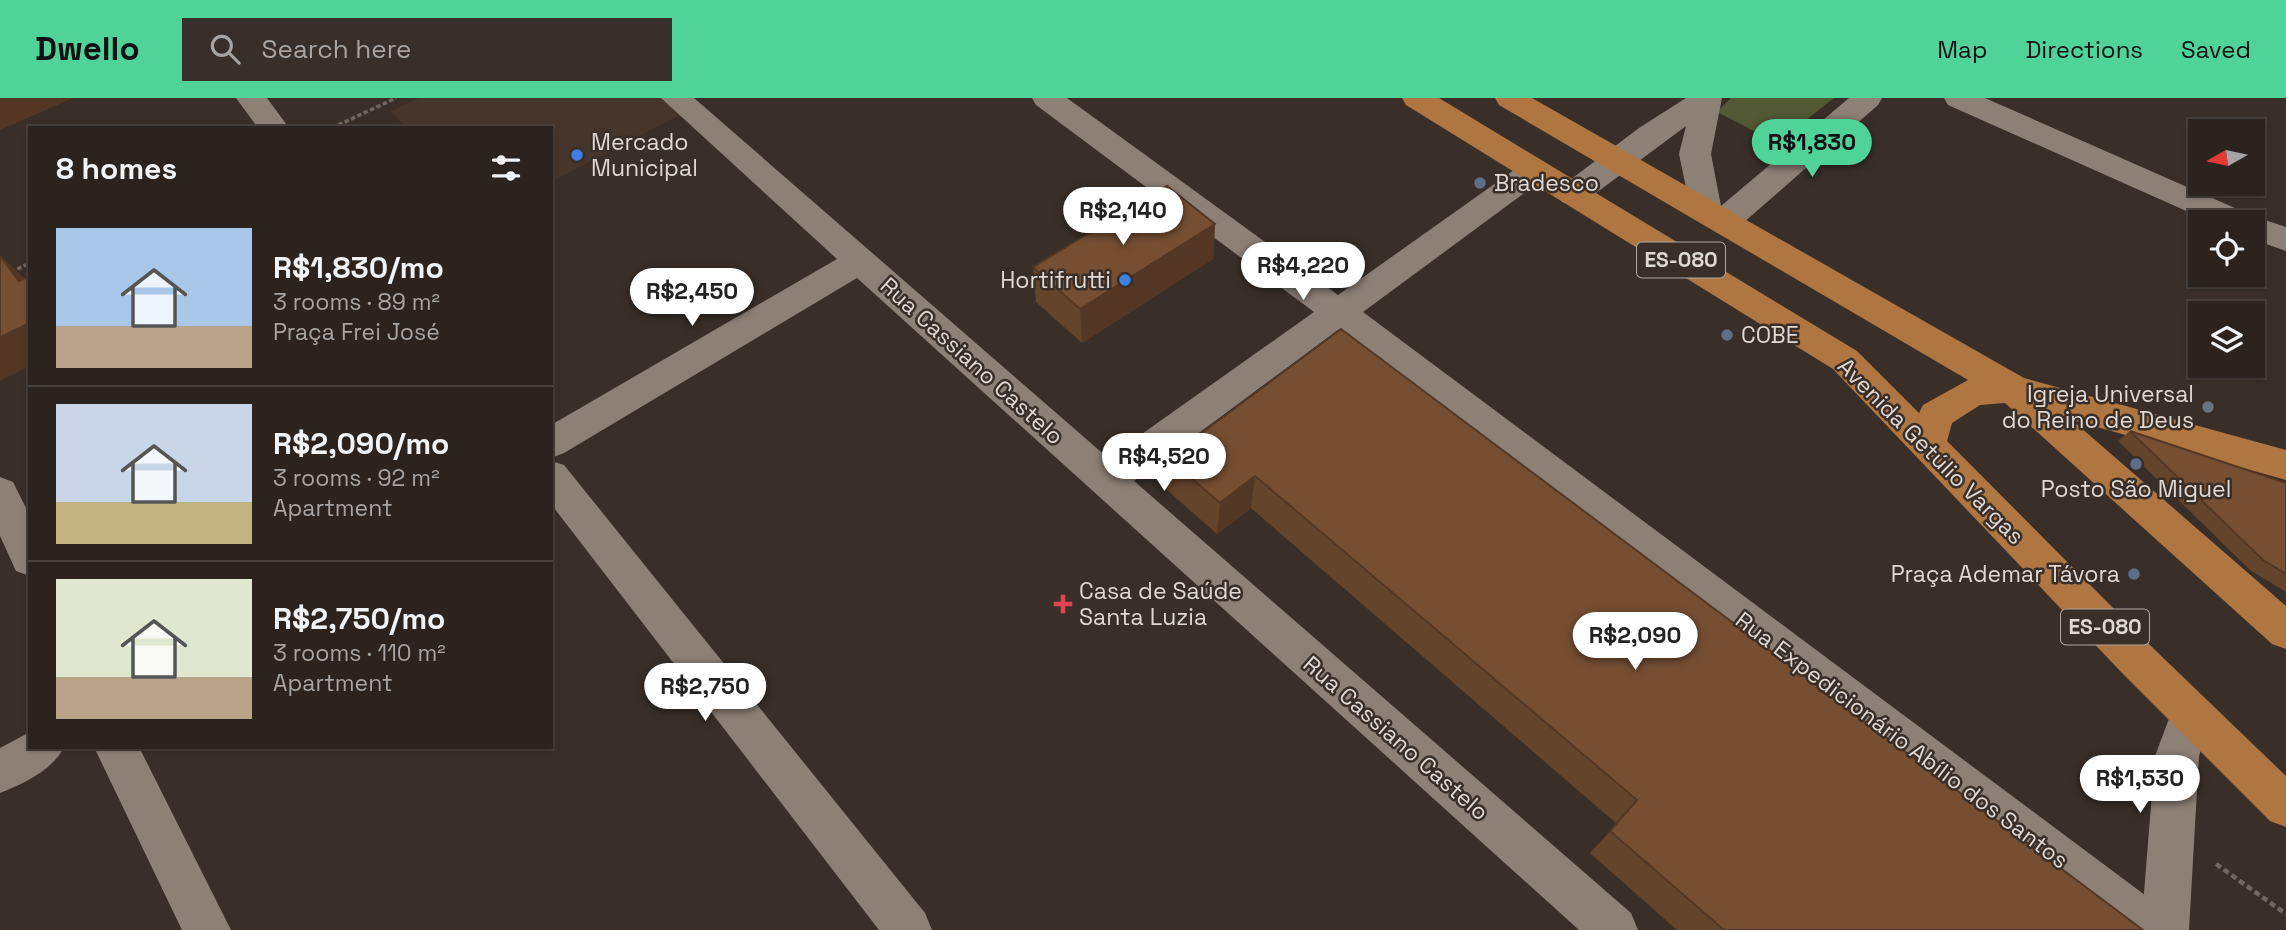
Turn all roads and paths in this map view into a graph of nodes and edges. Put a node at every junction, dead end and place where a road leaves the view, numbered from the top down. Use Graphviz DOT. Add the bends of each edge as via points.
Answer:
graph roads {
  1 [pos="251,98"];
  2 [pos="396,98"];
  3 [pos="676,98"];
  4 [pos="1047,98"];
  5 [pos="1416,98"];
  6 [pos="1510,98"];
  7 [pos="1867,98"];
  8 [pos="1959,98"];
  9 [pos="272,126"];
  10 [pos="336,126"];
  11 [pos="1617,160"];
  12 [pos="1535,170"];
  13 [pos="1573,194"];
  14 [pos="2213,210"];
  15 [pos="1715,217"];
  16 [pos="2265,232"];
  17 [pos="2286,239"];
  18 [pos="862,260"];
  19 [pos="28,264"];
  20 [pos="0,277"];
  21 [pos="1338,312"];
  22 [pos="2012,389"];
  23 [pos="553,442"];
  24 [pos="1927,445"];
  25 [pos="2286,465"];
  26 [pos="553,479"];
  27 [pos="1105,481"];
  28 [pos="0,493"];
  29 [pos="28,555"];
  30 [pos="2271,614"];
  31 [pos="2286,631"];
  32 [pos="2191,715"];
  33 [pos="39,749"];
  34 [pos="117,749"];
  35 [pos="0,772"];
  36 [pos="2286,806"];
  37 [pos="2172,833"];
  38 [pos="2286,914"];
  39 [pos="207,930"];
  40 [pos="908,930"];
  41 [pos="1614,930"];
  42 [pos="2152,930"];
  43 [pos="2165,930"];
  1 -- 9 [label="street"];
  2 -- 10 [label="path"];
  3 -- 18 [label="street, Rua Cassiano Castelo"];
  4 -- 21 [label="street, Rua Expedicionário Abílio dos Santos"];
  5 -- 12 [label="main road, Avenida Getúlio Vargas / ES-080"];
  6 -- 11 [label="main road, ES-080"];
  7 -- 15 [label="street"];
  8 -- 14 [label="street"];
  11 -- 13 [label="street"];
  11 -- 15 [label="main road, ES-080"];
  11 -- 15 [label="street" via="1707,98 1695,155 1699,183"];
  12 -- 13 [label="main road, Avenida Getúlio Vargas / ES-080"];
  12 -- 21 [label="street"];
  13 -- 24 [label="main road, Avenida Getúlio Vargas / ES-080" via="1845,360"];
  15 -- 22 [label="main road, ES-080"];
  16 -- 17 [label="street"];
  18 -- 23 [label="street"];
  18 -- 27 [label="street, Rua Cassiano Castelo"];
  19 -- 20 [label="path"];
  21 -- 27 [label="street"];
  21 -- 42 [label="street, Rua Expedicionário Abílio dos Santos"];
  22 -- 24 [label="main road" via="1973,391 1936,415"];
  22 -- 25 [label="main road, ES-080"];
  22 -- 30 [label="main road"];
  24 -- 32 [label="main road, Avenida Getúlio Vargas / ES-080"];
  26 -- 40 [label="street"];
  27 -- 41 [label="street, Rua Cassiano Castelo"];
  28 -- 29 [label="street"];
  30 -- 31 [label="main road"];
  32 -- 36 [label="main road, Avenida Getúlio Vargas / ES-080"];
  32 -- 37 [label="street" via="2177,756"];
  33 -- 35 [label="street"];
  34 -- 39 [label="street"];
  37 -- 38 [label="path"];
  37 -- 43 [label="street"];
}
